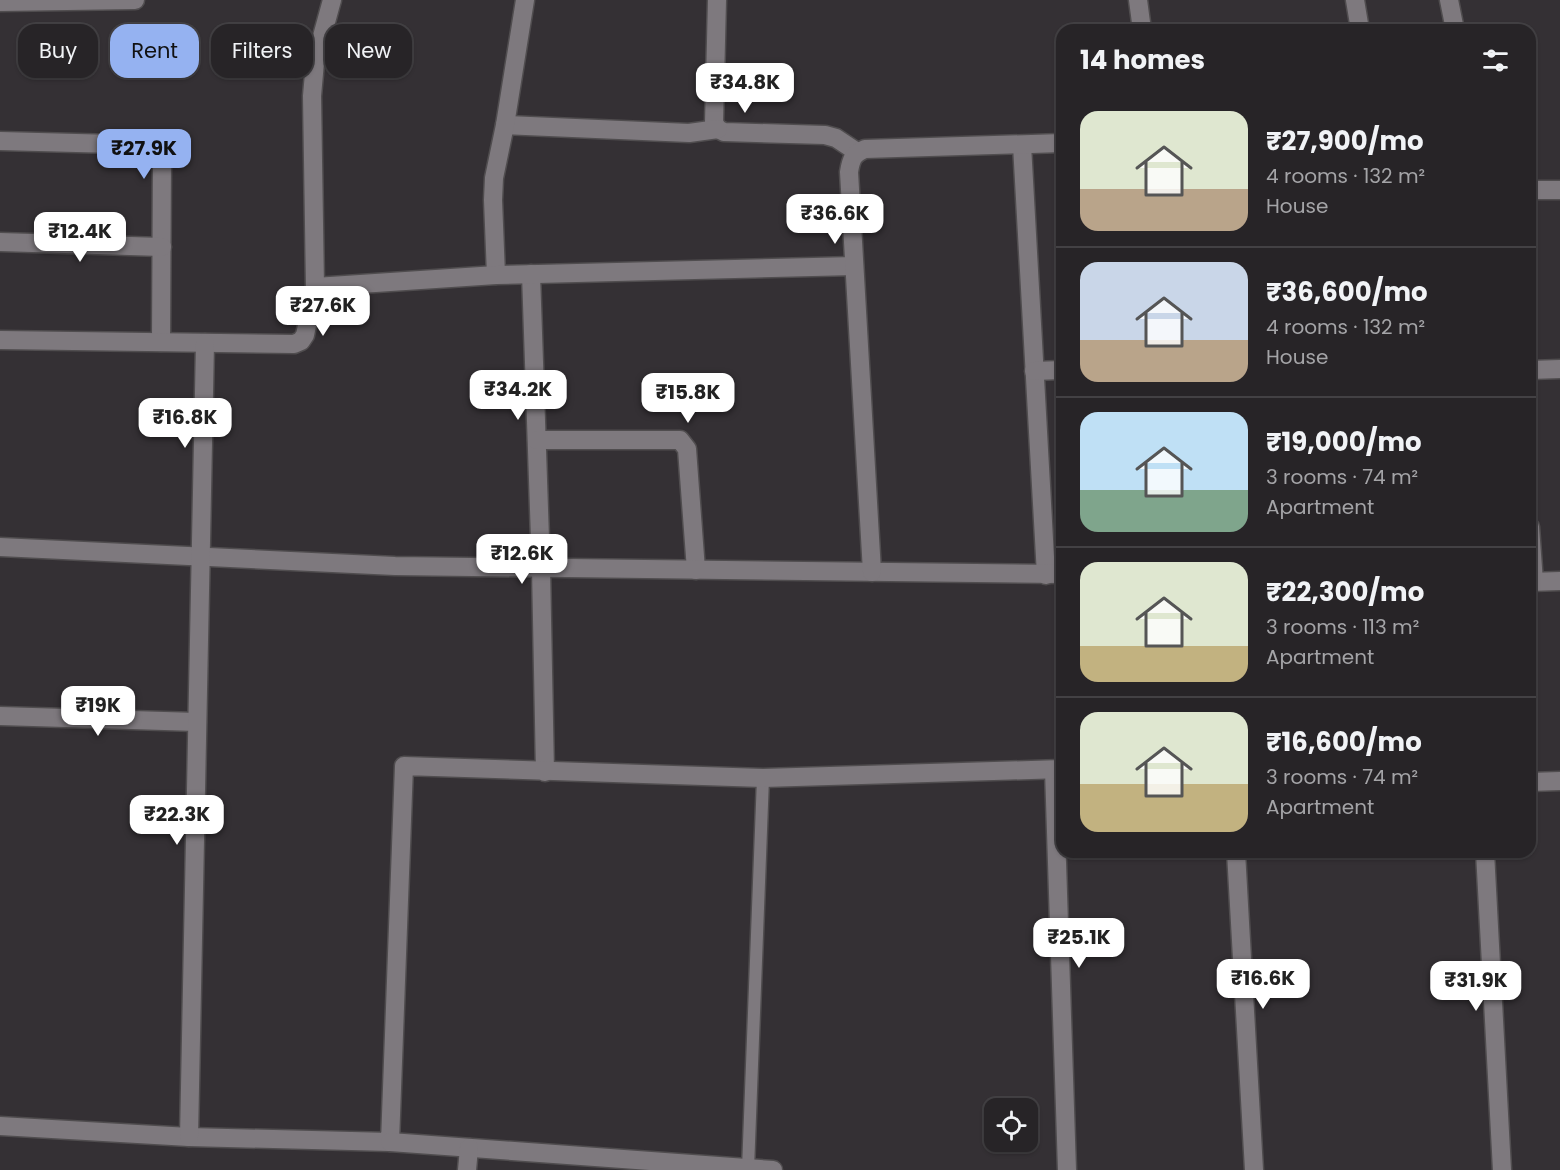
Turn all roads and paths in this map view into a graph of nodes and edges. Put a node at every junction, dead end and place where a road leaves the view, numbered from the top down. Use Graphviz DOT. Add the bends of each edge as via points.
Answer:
graph roads {
  1 [pos="135,0"];
  2 [pos="332,0"];
  3 [pos="525,0"];
  4 [pos="717,0"];
  5 [pos="1138,0"];
  6 [pos="1355,0"];
  7 [pos="1449,0"];
  8 [pos="0,2"];
  9 [pos="1141,24"];
  10 [pos="1359,24"];
  11 [pos="1454,24"];
  12 [pos="506,125"];
  13 [pos="718,129"];
  14 [pos="0,141"];
  15 [pos="1056,143"];
  16 [pos="1022,144"];
  17 [pos="856,152"];
  18 [pos="1536,190"];
  19 [pos="1560,190"];
  20 [pos="0,242"];
  21 [pos="162,247"];
  22 [pos="854,266"];
  23 [pos="531,274"];
  24 [pos="496,275"];
  25 [pos="315,287"];
  26 [pos="0,340"];
  27 [pos="161,342"];
  28 [pos="205,343"];
  29 [pos="1560,369"];
  30 [pos="1056,370"];
  31 [pos="1536,370"];
  32 [pos="1034,371"];
  33 [pos="537,440"];
  34 [pos="0,547"];
  35 [pos="201,556"];
  36 [pos="541,568"];
  37 [pos="696,570"];
  38 [pos="872,572"];
  39 [pos="1054,574"];
  40 [pos="1560,581"];
  41 [pos="1536,582"];
  42 [pos="0,716"];
  43 [pos="197,722"];
  44 [pos="1056,770"];
  45 [pos="545,772"];
  46 [pos="763,778"];
  47 [pos="1560,781"];
  48 [pos="1536,782"];
  49 [pos="1060,858"];
  50 [pos="1236,858"];
  51 [pos="1485,858"];
  52 [pos="0,1126"];
  53 [pos="189,1137"];
  54 [pos="390,1142"];
  55 [pos="469,1148"];
  56 [pos="748,1169"];
  57 [pos="467,1170"];
  58 [pos="773,1170"];
  59 [pos="1067,1170"];
  60 [pos="1254,1170"];
  61 [pos="1502,1170"];
  1 -- 8 [label="street"];
  2 -- 25 [label="street" via="315,62 312,96"];
  3 -- 12 [label="street"];
  4 -- 13 [label="street" via="714,123"];
  5 -- 9 [label="street"];
  6 -- 10 [label="street"];
  7 -- 11 [label="street"];
  12 -- 13 [label="street" via="689,133"];
  12 -- 24 [label="street" via="494,178"];
  13 -- 17 [label="street" via="825,135"];
  14 -- 21 [label="street" via="153,145 162,157"];
  15 -- 16 [label="street"];
  16 -- 17 [label="street" via="865,148"];
  16 -- 32 [label="street"];
  17 -- 22 [label="street" via="849,172"];
  18 -- 19 [label="street"];
  20 -- 21 [label="street"];
  21 -- 27 [label="street"];
  22 -- 23 [label="street"];
  22 -- 38 [label="street"];
  23 -- 24 [label="street"];
  23 -- 33 [label="street"];
  24 -- 25 [label="street"];
  25 -- 28 [label="street" via="301,341"];
  26 -- 27 [label="street"];
  27 -- 28 [label="street"];
  28 -- 35 [label="street"];
  29 -- 31 [label="street"];
  30 -- 32 [label="street"];
  32 -- 39 [label="street"];
  33 -- 36 [label="street"];
  33 -- 37 [label="street" via="680,440 687,449"];
  34 -- 35 [label="street"];
  35 -- 36 [label="street" via="395,566"];
  35 -- 43 [label="street"];
  36 -- 37 [label="street"];
  36 -- 45 [label="street"];
  37 -- 38 [label="street"];
  38 -- 39 [label="street"];
  40 -- 41 [label="street"];
  42 -- 43 [label="street"];
  43 -- 53 [label="street"];
  44 -- 46 [label="street"];
  45 -- 46 [label="street"];
  45 -- 54 [label="street" via="405,766"];
  46 -- 56 [label="lane"];
  47 -- 48 [label="street"];
  49 -- 59 [label="street"];
  50 -- 60 [label="street"];
  51 -- 61 [label="street"];
  52 -- 53 [label="street"];
  53 -- 54 [label="street"];
  54 -- 55 [label="street"];
  55 -- 56 [label="street"];
  55 -- 57 [label="street"];
  56 -- 58 [label="street"];
}
